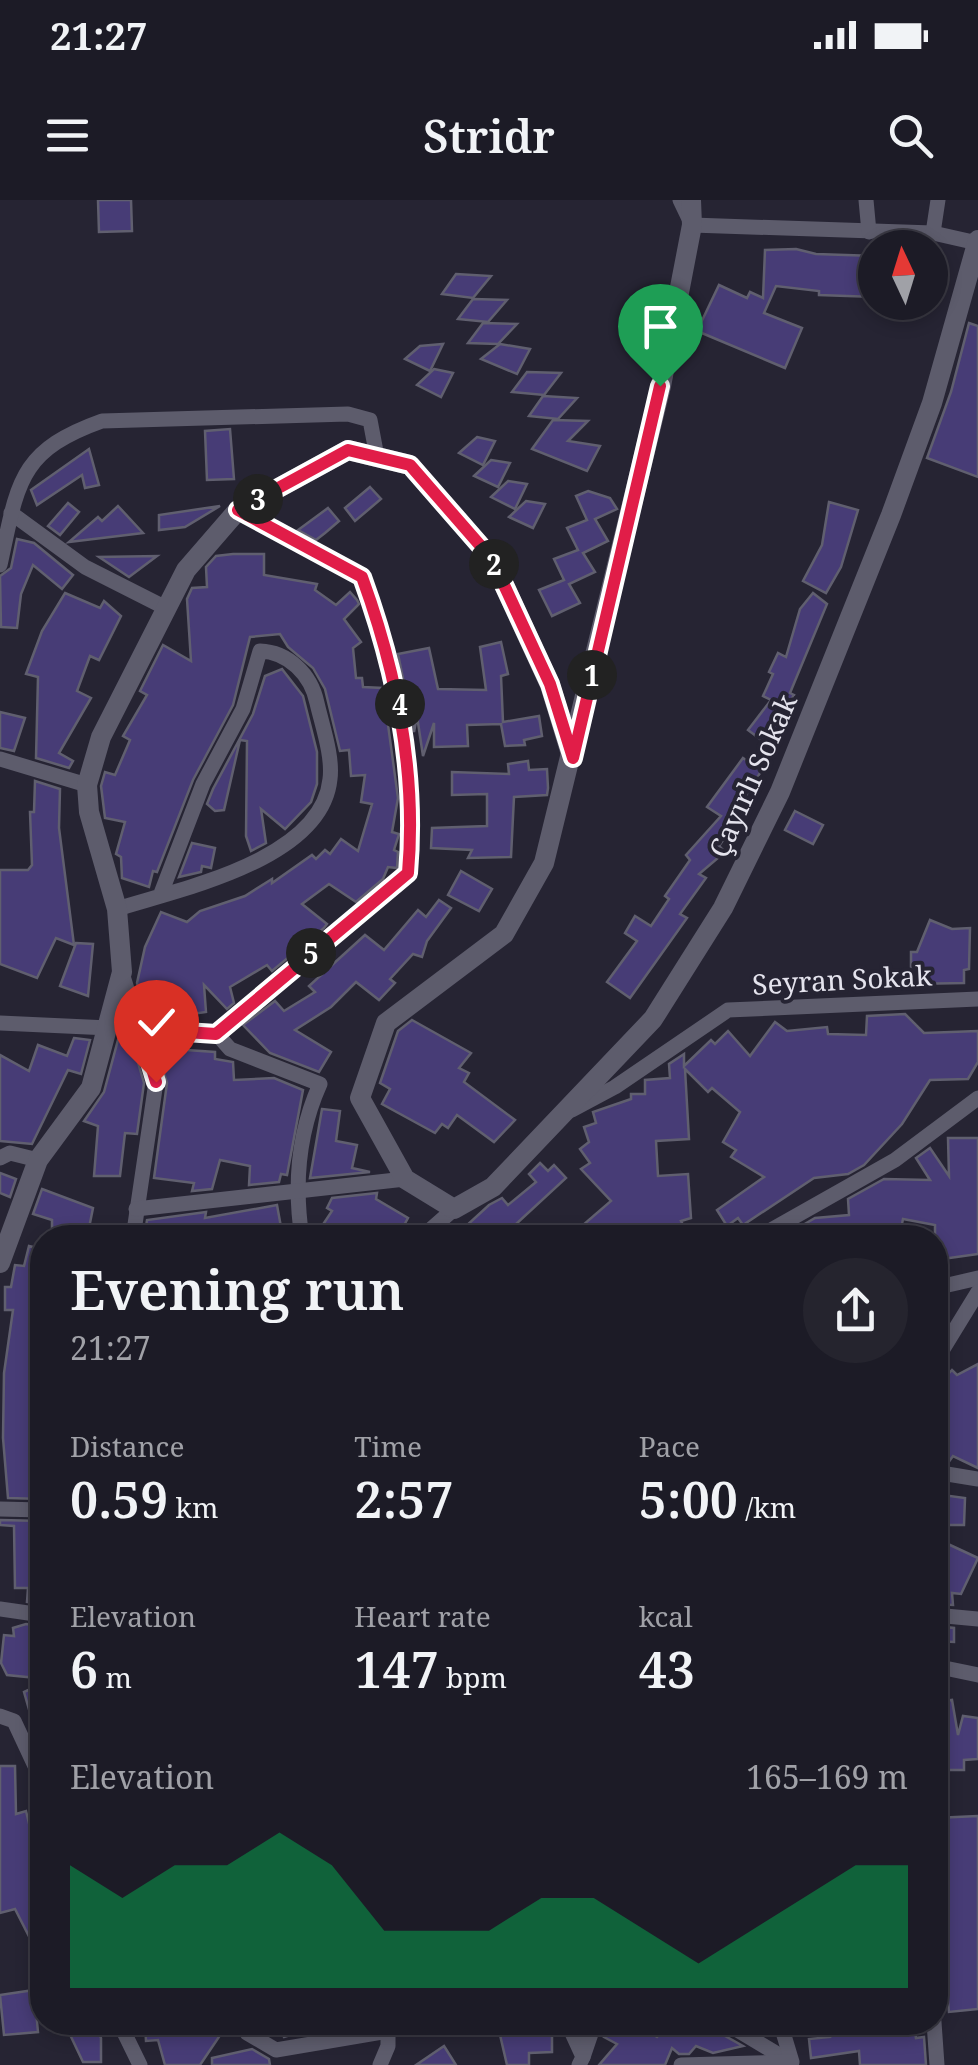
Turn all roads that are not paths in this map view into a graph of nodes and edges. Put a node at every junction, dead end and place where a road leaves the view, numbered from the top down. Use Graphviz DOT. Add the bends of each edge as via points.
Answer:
graph roads {
  1 [pos="680,200"];
  2 [pos="691,200"];
  3 [pos="866,200"];
  4 [pos="938,200"];
  5 [pos="692,225"];
  6 [pos="868,230"];
  7 [pos="933,230"];
  8 [pos="858,232"];
  9 [pos="948,236"];
  10 [pos="978,241"];
  11 [pos="378,457"];
  12 [pos="238,510"];
  13 [pos="11,513"];
  14 [pos="0,565"];
  15 [pos="164,607"];
  16 [pos="573,758"];
  17 [pos="0,759"];
  18 [pos="86,784"];
  19 [pos="160,896"];
  20 [pos="117,910"];
  21 [pos="122,972"];
  22 [pos="978,999"];
  23 [pos="0,1023"];
  24 [pos="109,1028"];
  25 [pos="140,1029"];
  26 [pos="216,1034"];
  27 [pos="978,1098"];
  28 [pos="560,1116"];
  29 [pos="0,1158"];
  30 [pos="38,1160"];
  31 [pos="405,1179"];
  32 [pos="295,1194"];
  33 [pos="454,1208"];
  34 [pos="136,1209"];
  35 [pos="134,1225"];
  36 [pos="300,1225"];
  37 [pos="435,1225"];
  38 [pos="780,1225"];
  39 [pos="0,1264"];
  40 [pos="978,1278"];
  41 [pos="948,1285"];
  42 [pos="978,1293"];
  43 [pos="948,1341"];
  44 [pos="948,1474"];
  45 [pos="978,1479"];
  46 [pos="0,1509"];
  47 [pos="30,1510"];
  48 [pos="0,1609"];
  49 [pos="30,1613"];
  50 [pos="948,1616"];
  51 [pos="978,1619"];
  52 [pos="948,1669"];
  53 [pos="978,1675"];
  54 [pos="0,1716"];
  55 [pos="30,1755"];
  56 [pos="126,2035"];
  57 [pos="250,2035"];
  58 [pos="364,2035"];
  59 [pos="388,2035"];
  60 [pos="572,2035"];
  61 [pos="591,2035"];
  62 [pos="746,2035"];
  63 [pos="784,2035"];
  64 [pos="935,2035"];
  65 [pos="581,2061"];
  66 [pos="794,2064"];
  67 [pos="140,2065"];
  68 [pos="380,2065"];
  69 [pos="681,2065"];
  70 [pos="938,2065"];
  1 -- 5 [label="street"];
  2 -- 5 [label="street"];
  3 -- 6 [label="street"];
  4 -- 7 [label="street"];
  5 -- 8 [label="street"];
  5 -- 16 [label="street"];
  9 -- 10 [label="street"];
  10 -- 28 [label="street, Çayırlı Sokak" via="932,403 780,792 723,908 653,1019"];
  11 -- 12 [label="street" via="348,450"];
  11 -- 13 [label="street" via="370,420 348,414 102,421 64,434 34,456"];
  11 -- 16 [label="street" via="410,465 492,559 550,684"];
  12 -- 15 [label="street"];
  12 -- 26 [label="street" via="362,577 399,691 412,834 408,873"];
  13 -- 14 [label="street"];
  13 -- 15 [label="street" via="85,567"];
  15 -- 18 [label="street"];
  16 -- 31 [label="street" via="544,863 504,934 386,1023 360,1098"];
  17 -- 18 [label="street"];
  18 -- 20 [label="street"];
  19 -- 19 [label="street" via="258,860 298,836 320,809 330,779 316,696 299,668 279,652 260,651 243,709 202,784"];
  19 -- 20 [label="street"];
  20 -- 21 [label="street"];
  21 -- 24 [label="street"];
  21 -- 25 [label="street"];
  22 -- 28 [label="street, Seyran Sokak" via="728,1010"];
  23 -- 24 [label="street"];
  24 -- 30 [label="street" via="91,1088"];
  25 -- 26 [label="street"];
  25 -- 34 [label="street" via="156,1082"];
  26 -- 32 [label="street" via="230,1048 320,1084 308,1110"];
  27 -- 38 [label="street" via="895,1160"];
  28 -- 33 [label="street, Çayırlı Sokak" via="494,1187"];
  29 -- 30 [label="street" via="10,1153"];
  30 -- 39 [label="street"];
  31 -- 32 [label="street"];
  31 -- 33 [label="street"];
  32 -- 34 [label="street"];
  32 -- 36 [label="street"];
  33 -- 37 [label="street, Çayırlı Sokak"];
  34 -- 35 [label="street"];
  40 -- 41 [label="street"];
  42 -- 43 [label="street"];
  44 -- 45 [label="street"];
  46 -- 47 [label="street"];
  48 -- 49 [label="street"];
  50 -- 51 [label="street"];
  52 -- 53 [label="street"];
  54 -- 55 [label="street" via="14,1721"];
  56 -- 67 [label="street"];
  57 -- 58 [label="street" via="276,2050"];
  59 -- 68 [label="street"];
  60 -- 65 [label="street"];
  61 -- 65 [label="street"];
  62 -- 66 [label="street"];
  63 -- 66 [label="street"];
  64 -- 70 [label="street"];
  66 -- 69 [label="street"];
}
